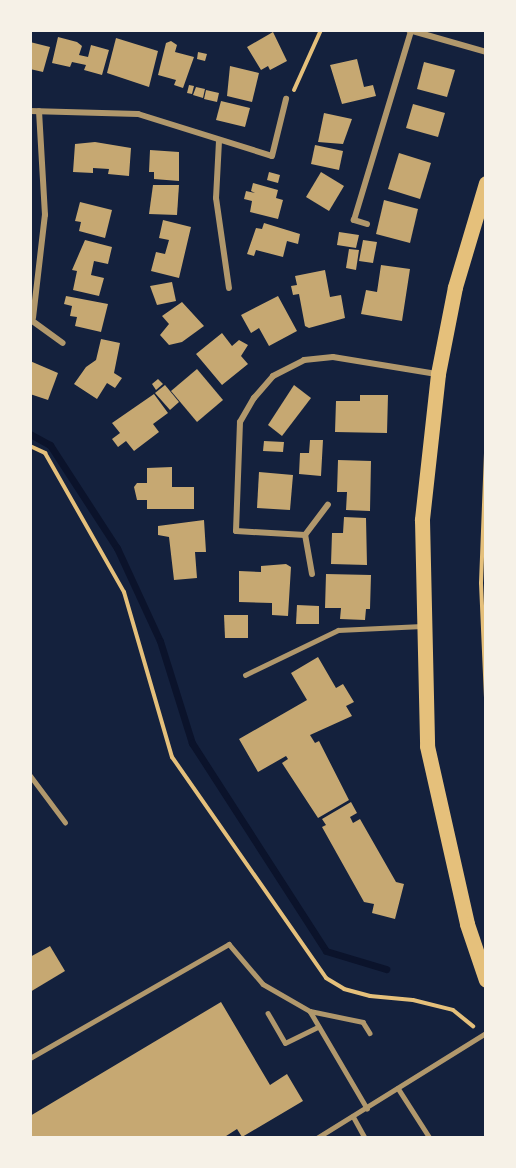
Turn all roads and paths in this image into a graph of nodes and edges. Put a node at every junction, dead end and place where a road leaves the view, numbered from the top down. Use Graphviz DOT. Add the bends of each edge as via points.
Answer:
graph roads {
  1 [pos="321,30"];
  2 [pos="410,30"];
  3 [pos="486,52"];
  4 [pos="286,99"];
  5 [pos="30,111"];
  6 [pos="39,111"];
  7 [pos="219,141"];
  8 [pos="486,183"];
  9 [pos="367,224"];
  10 [pos="229,288"];
  11 [pos="32,319"];
  12 [pos="63,343"];
  13 [pos="438,374"];
  14 [pos="30,446"];
  15 [pos="486,453"];
  16 [pos="328,505"];
  17 [pos="305,535"];
  18 [pos="312,574"];
  19 [pos="424,626"];
  20 [pos="245,675"];
  21 [pos="486,698"];
  22 [pos="30,775"];
  23 [pos="65,822"];
  24 [pos="486,980"];
  25 [pos="310,1011"];
  26 [pos="268,1013"];
  27 [pos="318,1027"];
  28 [pos="370,1033"];
  29 [pos="485,1034"];
  30 [pos="30,1058"];
  31 [pos="398,1088"];
  32 [pos="367,1107"];
  33 [pos="353,1116"];
  34 [pos="317,1138"];
  35 [pos="365,1138"];
  36 [pos="430,1138"];
  1 -- 4 [label="path" via="298,85"];
  2 -- 3 [label="street"];
  2 -- 9 [label="street" via="354,220"];
  4 -- 7 [label="street" via="272,156"];
  5 -- 6 [label="street"];
  6 -- 7 [label="street" via="138,114"];
  6 -- 11 [label="street" via="45,215"];
  7 -- 10 [label="street" via="216,198"];
  8 -- 13 [label="main road" via="455,287"];
  11 -- 12 [label="street"];
  13 -- 17 [label="street" via="333,357 304,360 273,376 254,398 240,422 236,531"];
  13 -- 19 [label="main road" via="422,520"];
  14 -- 29 [label="path" via="45,453 124,592 172,757 326,978 344,989 370,996 413,999 453,1010"];
  15 -- 21 [label="path" via="481,584"];
  16 -- 17 [label="street"];
  17 -- 18 [label="street"];
  19 -- 20 [label="lane" via="338,630"];
  19 -- 24 [label="main road" via="427,746 467,924"];
  22 -- 23 [label="lane"];
  25 -- 27 [label="lane"];
  25 -- 28 [label="lane" via="363,1022"];
  25 -- 30 [label="lane" via="263,984 229,944"];
  26 -- 27 [label="lane" via="285,1043"];
  27 -- 32 [label="lane"];
  29 -- 31 [label="lane"];
  31 -- 32 [label="lane"];
  31 -- 36 [label="lane"];
  32 -- 33 [label="lane"];
  33 -- 34 [label="lane"];
  33 -- 35 [label="lane"];
}
